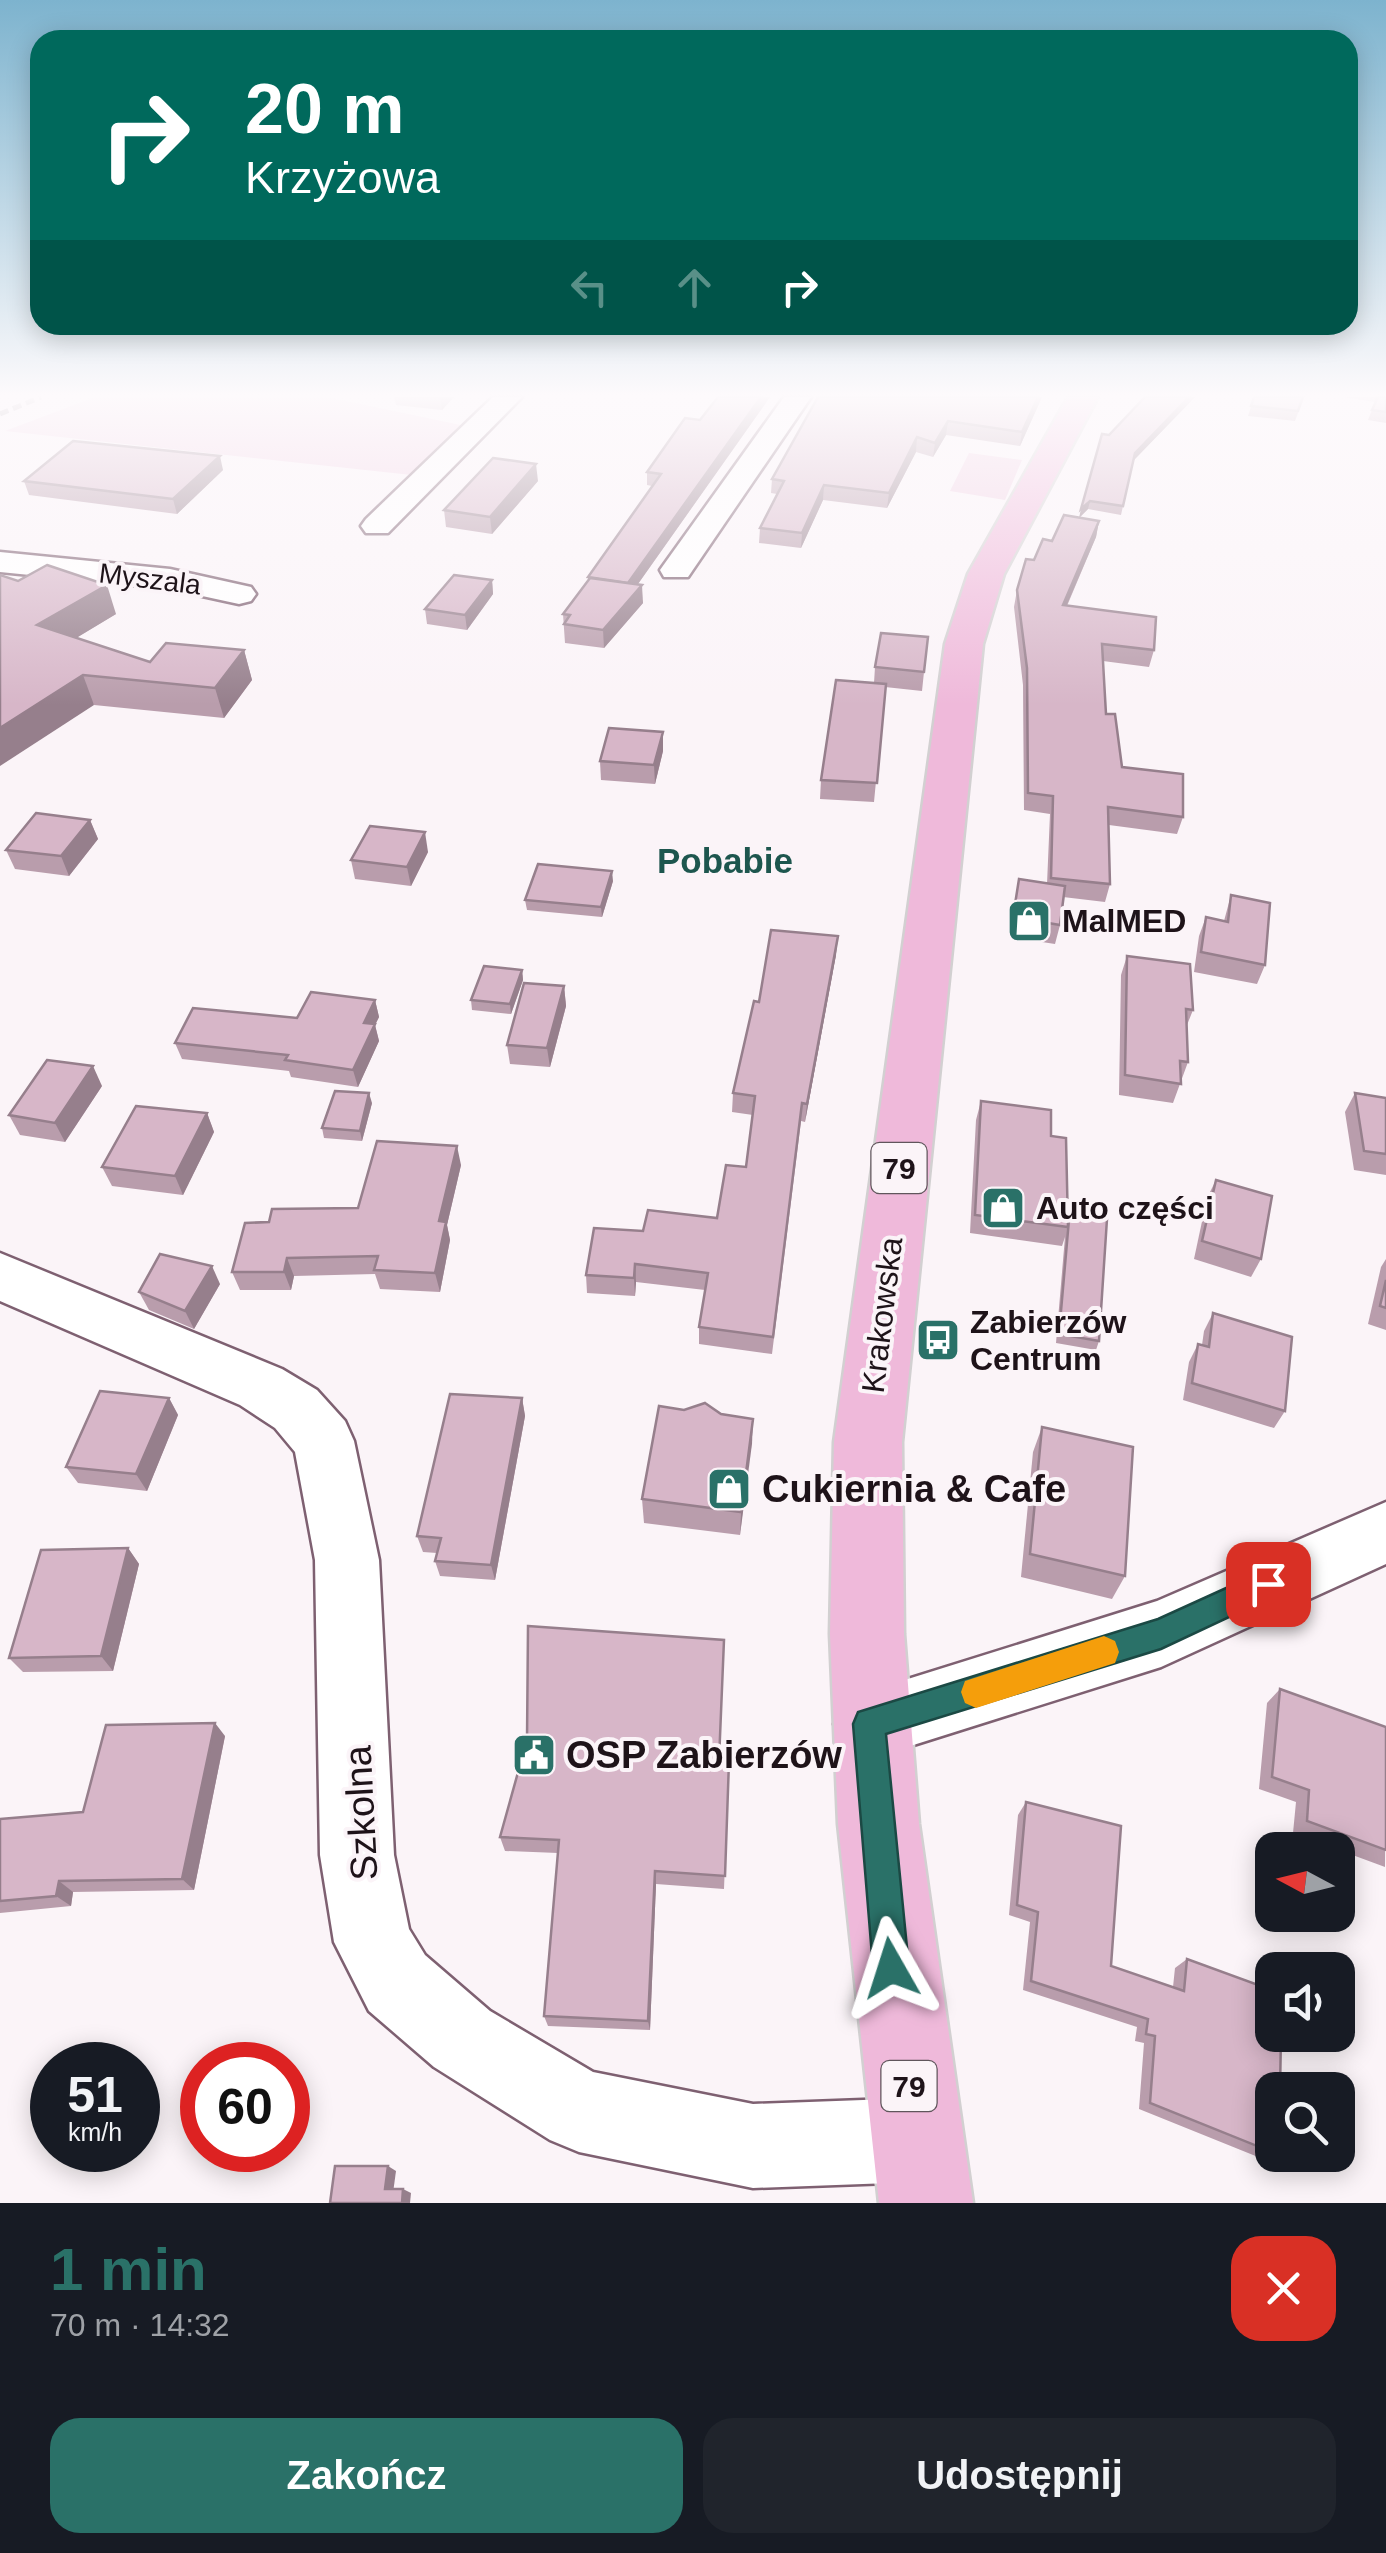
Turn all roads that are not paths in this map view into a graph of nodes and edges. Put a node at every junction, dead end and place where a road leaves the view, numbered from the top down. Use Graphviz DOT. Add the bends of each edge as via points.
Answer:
graph roads {
  1 [pos="403,500"];
  2 [pos="725,500"];
  3 [pos="1027,500"];
  4 [pos="377,526"];
  5 [pos="0,562"];
  6 [pos="676,570"];
  7 [pos="239,594"];
  8 [pos="0,1276"];
  9 [pos="1386,1532"];
  10 [pos="869,1724"];
  11 [pos="922,2172"];
  1 -- 4 [label="street"];
  2 -- 6 [label="street"];
  3 -- 10 [label="main road, Krakowska / 79" via="982,583 954,701 868,1442"];
  5 -- 7 [label="street, Myszala"];
  8 -- 11 [label="street, Szkolna" via="261,1387 296,1408 324,1441 347,1560 357,1854 373,1942 396,1984 462,2039 579,2111"];
  9 -- 10 [label="street" via="1161,1633"];
  10 -- 11 [label="main road, Krakowska / 79" via="891,1968"];
}
